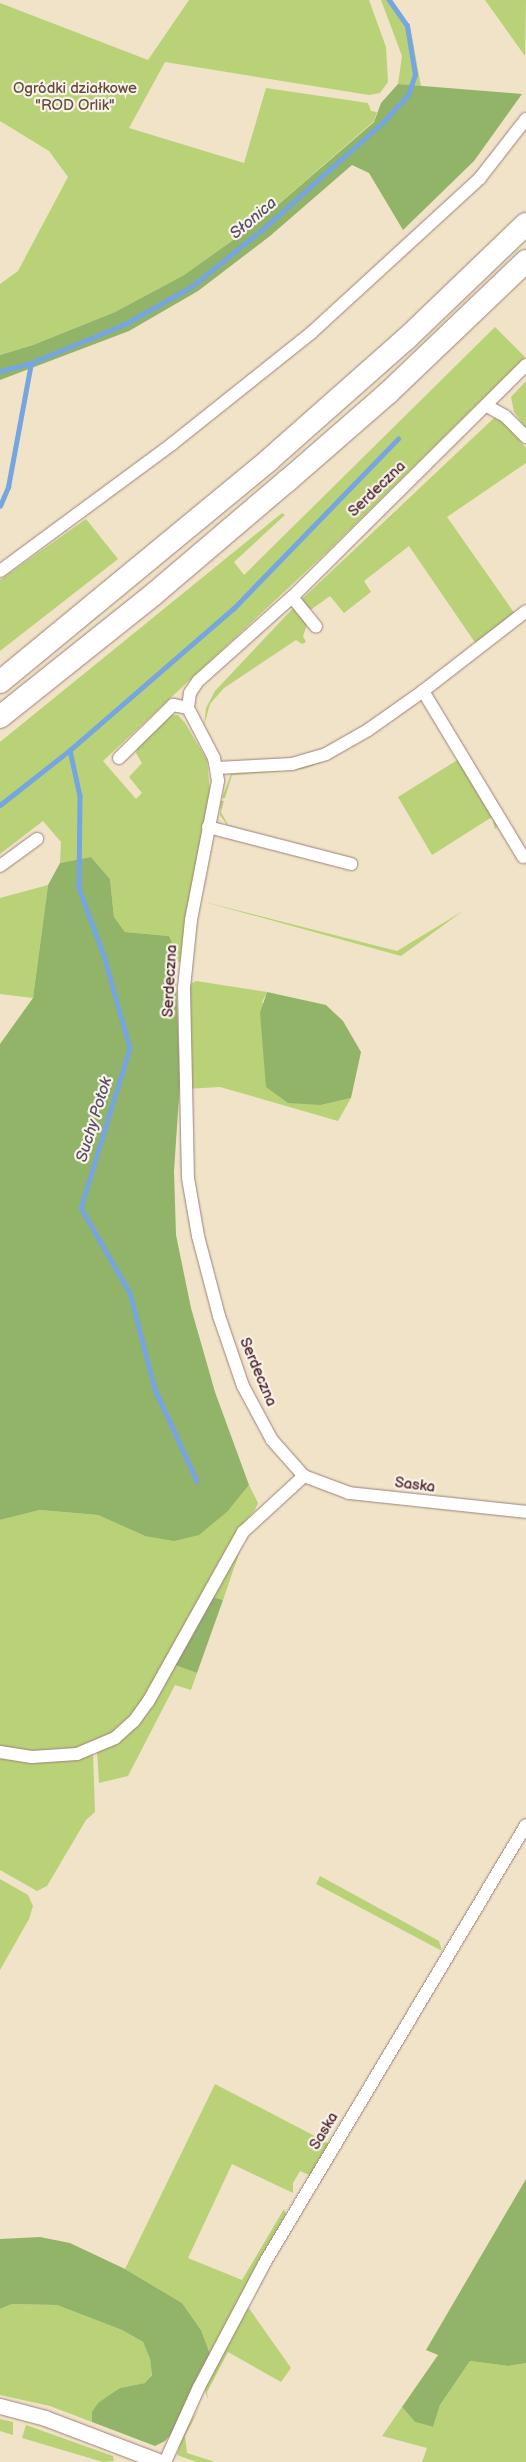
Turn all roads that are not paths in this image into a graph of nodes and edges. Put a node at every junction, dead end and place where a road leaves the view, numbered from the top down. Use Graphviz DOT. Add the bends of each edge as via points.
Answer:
graph roads {
  1 [pos="526,119"];
  2 [pos="526,224"];
  3 [pos="526,261"];
  4 [pos="526,365"];
  5 [pos="487,406"];
  6 [pos="526,437"];
  7 [pos="0,571"];
  8 [pos="292,597"];
  9 [pos="526,611"];
  10 [pos="316,627"];
  11 [pos="0,682"];
  12 [pos="423,691"];
  13 [pos="188,708"];
  14 [pos="0,717"];
  15 [pos="119,758"];
  16 [pos="217,768"];
  17 [pos="208,827"];
  18 [pos="37,840"];
  19 [pos="523,857"];
  20 [pos="351,864"];
  21 [pos="0,866"];
  22 [pos="304,1476"];
  23 [pos="526,1512"];
  24 [pos="0,1752"];
  25 [pos="526,1825"];
  26 [pos="0,2406"];
  27 [pos="161,2462"];
  28 [pos="165,2462"];
  1 -- 7 [label="street" via="480,178 311,333 172,444"];
  2 -- 11 [label="highway" via="406,339 269,460 137,573"];
  3 -- 14 [label="highway" via="388,393 323,450 154,594"];
  4 -- 5 [label="street, Serdeczna"];
  5 -- 6 [label="street" via="505,416"];
  5 -- 8 [label="street, Serdeczna"];
  8 -- 10 [label="street"];
  8 -- 13 [label="street, Serdeczna" via="198,681 190,693"];
  9 -- 12 [label="street"];
  12 -- 16 [label="street" via="368,730 308,760 257,767"];
  12 -- 19 [label="street"];
  13 -- 15 [label="street" via="173,705"];
  13 -- 16 [label="street, Serdeczna"];
  16 -- 17 [label="street, Serdeczna" via="218,782"];
  17 -- 20 [label="street"];
  17 -- 22 [label="street, Serdeczna" via="191,920 184,988 188,1178 198,1236 214,1298 243,1386 272,1440"];
  18 -- 21 [label="street"];
  22 -- 23 [label="street, Saska" via="349,1494"];
  22 -- 24 [label="street" via="243,1532 148,1702 134,1721 114,1738 77,1754 32,1757"];
  25 -- 28 [label="street, Saska" via="260,2271 203,2378"];
  26 -- 27 [label="street" via="45,2418"];
}
